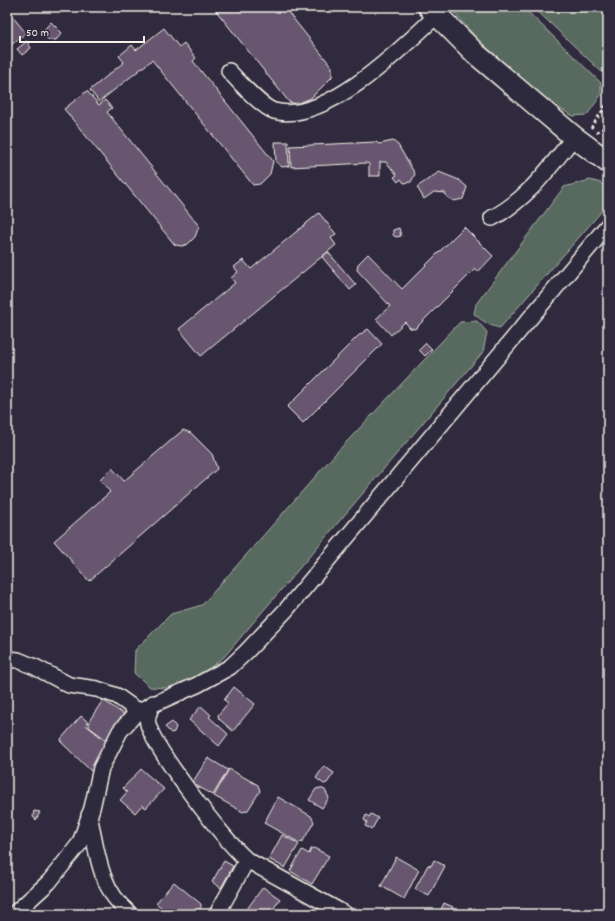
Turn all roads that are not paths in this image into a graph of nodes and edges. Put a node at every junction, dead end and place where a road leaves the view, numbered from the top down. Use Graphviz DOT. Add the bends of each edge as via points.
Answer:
graph roads {
  1 [pos="433,11"];
  2 [pos="229,71"];
  3 [pos="578,139"];
  4 [pos="608,162"];
  5 [pos="492,218"];
  6 [pos="608,225"];
  7 [pos="7,659"];
  8 [pos="153,704"];
  9 [pos="138,711"];
  10 [pos="89,816"];
  11 [pos="248,860"];
  12 [pos="128,912"];
  13 [pos="14,914"];
  14 [pos="217,914"];
  15 [pos="345,914"];
  1 -- 2 [label="street" via="404,46 369,74 312,110 290,114 273,111 239,83"];
  1 -- 3 [label="main road" via="476,54"];
  3 -- 4 [label="main road"];
  3 -- 5 [label="street" via="530,190 510,208"];
  6 -- 8 [label="street" via="265,633 216,676"];
  7 -- 9 [label="street" via="18,660 35,667 69,685 97,689 117,696"];
  8 -- 9 [label="street"];
  8 -- 11 [label="street" via="147,719 153,739 237,852"];
  9 -- 10 [label="street" via="120,731 101,768"];
  10 -- 12 [label="street" via="100,868 108,889 117,903"];
  10 -- 13 [label="street" via="80,843 49,882"];
  11 -- 14 [label="street"];
  11 -- 15 [label="street"];
}
